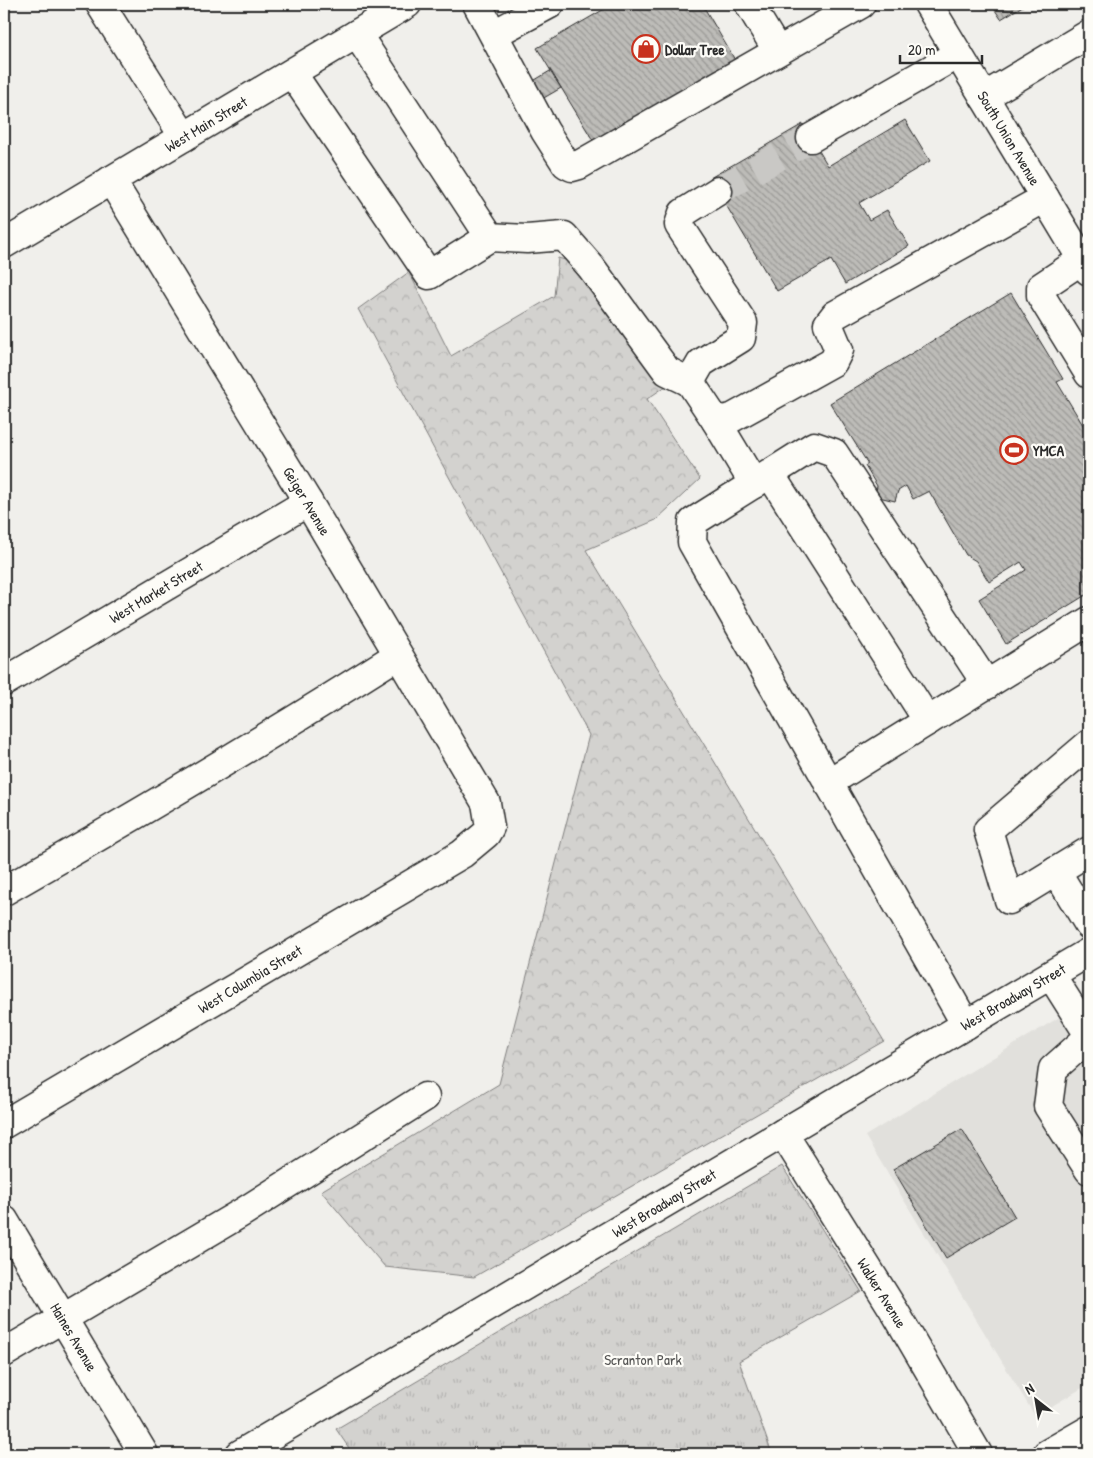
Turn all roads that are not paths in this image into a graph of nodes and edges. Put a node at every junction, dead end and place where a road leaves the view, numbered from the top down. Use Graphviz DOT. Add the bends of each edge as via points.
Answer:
graph roads {
  1 [pos="100,4"];
  2 [pos="407,4"];
  3 [pos="477,4"];
  4 [pos="550,4"];
  5 [pos="749,4"];
  6 [pos="861,4"];
  7 [pos="928,4"];
  8 [pos="367,20"];
  9 [pos="494,34"];
  10 [pos="1089,34"];
  11 [pos="777,50"];
  12 [pos="958,54"];
  13 [pos="292,73"];
  14 [pos="984,97"];
  15 [pos="184,137"];
  16 [pos="811,138"];
  17 [pos="111,180"];
  18 [pos="718,191"];
  19 [pos="1045,198"];
  20 [pos="490,237"];
  21 [pos="4,244"];
  22 [pos="1087,262"];
  23 [pos="1089,374"];
  24 [pos="690,382"];
  25 [pos="716,421"];
  26 [pos="762,479"];
  27 [pos="308,502"];
  28 [pos="1089,621"];
  29 [pos="398,655"];
  30 [pos="4,682"];
  31 [pos="987,685"];
  32 [pos="928,721"];
  33 [pos="1089,744"];
  34 [pos="828,783"];
  35 [pos="490,827"];
  36 [pos="1089,851"];
  37 [pos="1056,871"];
  38 [pos="4,891"];
  39 [pos="1089,925"];
  40 [pos="1089,952"];
  41 [pos="1051,975"];
  42 [pos="966,1025"];
  43 [pos="1089,1036"];
  44 [pos="425,1097"];
  45 [pos="4,1124"];
  46 [pos="783,1133"];
  47 [pos="1089,1170"];
  48 [pos="4,1220"];
  49 [pos="63,1318"];
  50 [pos="4,1353"];
  51 [pos="1089,1430"];
  52 [pos="144,1454"];
  53 [pos="240,1454"];
  54 [pos="978,1454"];
  55 [pos="1047,1454"];
  1 -- 15 [label="street"];
  2 -- 8 [label="street, West Main Street"];
  3 -- 9 [label="street"];
  4 -- 9 [label="street"];
  5 -- 11 [label="street"];
  6 -- 11 [label="street"];
  7 -- 12 [label="street, South Union Avenue"];
  8 -- 13 [label="street, West Main Street"];
  8 -- 20 [label="street"];
  9 -- 11 [label="street" via="545,131 566,164 572,167"];
  10 -- 14 [label="street"];
  12 -- 14 [label="street, South Union Avenue"];
  12 -- 16 [label="street"];
  13 -- 15 [label="street, West Main Street"];
  13 -- 20 [label="street" via="429,275"];
  14 -- 19 [label="street, South Union Avenue"];
  15 -- 17 [label="street, West Main Street"];
  17 -- 21 [label="street, West Main Street"];
  17 -- 27 [label="street, Geiger Avenue"];
  18 -- 24 [label="street" via="683,213 679,225 743,323 741,338 701,364"];
  19 -- 22 [label="street, South Union Avenue"];
  19 -- 25 [label="street" via="834,315 828,324 839,350 833,362 732,418"];
  20 -- 24 [label="street" via="564,236 668,371"];
  22 -- 23 [label="street" via="1041,287 1040,296"];
  24 -- 25 [label="street"];
  25 -- 26 [label="street"];
  26 -- 31 [label="street" via="814,446 834,453"];
  26 -- 32 [label="street"];
  26 -- 34 [label="street" via="694,522 692,542"];
  27 -- 29 [label="street, Geiger Avenue"];
  27 -- 30 [label="street, West Market Street"];
  28 -- 31 [label="street"];
  29 -- 35 [label="street, Geiger Avenue" via="486,803"];
  29 -- 38 [label="street" via="221,764"];
  31 -- 32 [label="street"];
  32 -- 34 [label="street"];
  33 -- 37 [label="street" via="988,830 1009,900"];
  34 -- 42 [label="street"];
  35 -- 45 [label="street, West Columbia Street" via="462,854"];
  36 -- 37 [label="street"];
  37 -- 39 [label="street"];
  40 -- 41 [label="street, West Broadway Street"];
  41 -- 42 [label="street, West Broadway Street"];
  41 -- 43 [label="street"];
  42 -- 46 [label="street, West Broadway Street"];
  43 -- 47 [label="street" via="1052,1069 1048,1106"];
  44 -- 49 [label="street" via="243,1212"];
  46 -- 53 [label="street, West Broadway Street"];
  46 -- 54 [label="street, Walker Avenue" via="895,1312"];
  48 -- 49 [label="street, Haines Avenue"];
  49 -- 50 [label="street"];
  49 -- 52 [label="street, Haines Avenue"];
  51 -- 55 [label="street"];
}
